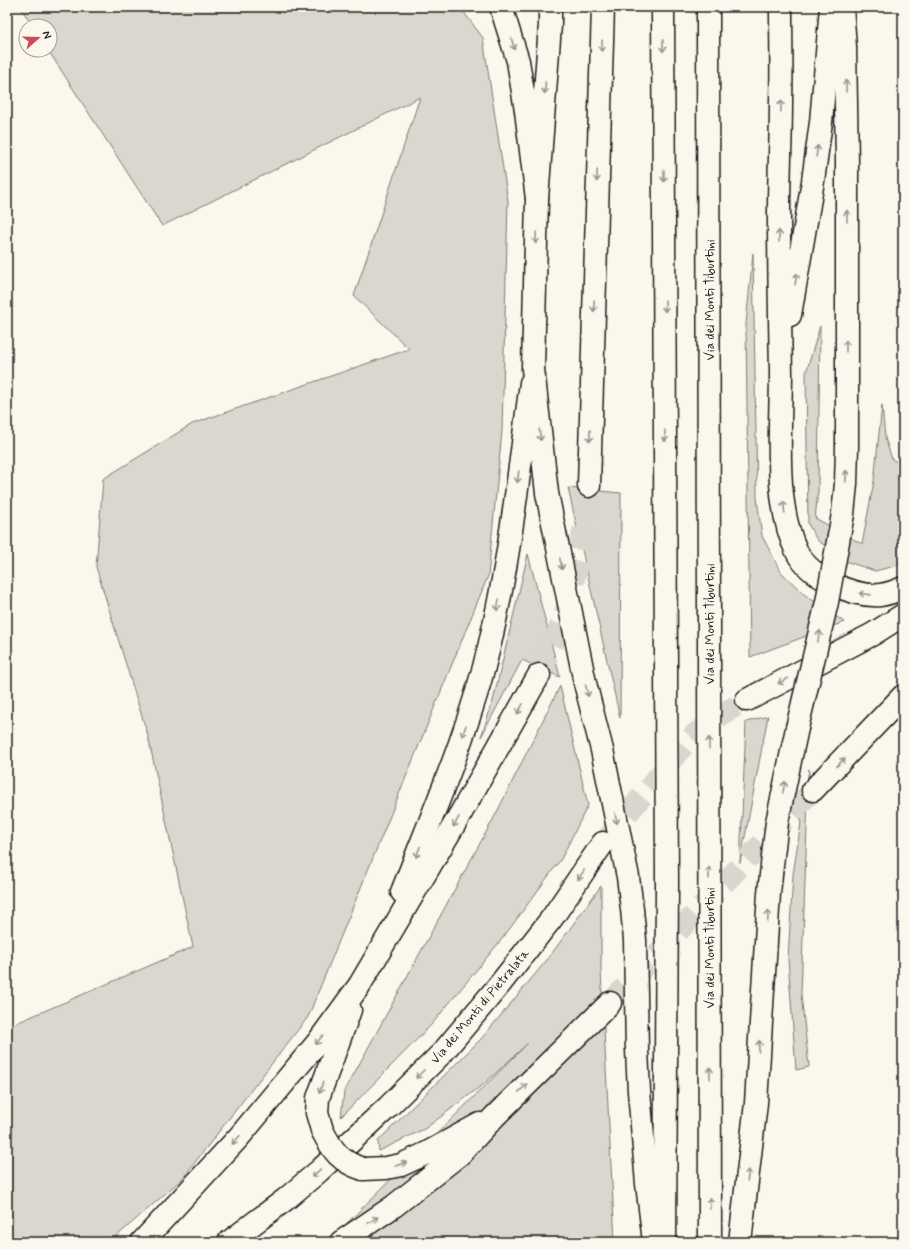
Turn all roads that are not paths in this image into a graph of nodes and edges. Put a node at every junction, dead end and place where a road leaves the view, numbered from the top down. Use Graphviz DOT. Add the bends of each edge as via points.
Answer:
graph roads {
  1 [pos="501,7"];
  2 [pos="550,7"];
  3 [pos="603,7"];
  4 [pos="663,7"];
  5 [pos="708,7"];
  6 [pos="781,7"];
  7 [pos="831,7"];
  8 [pos="842,7"];
  9 [pos="537,199"];
  10 [pos="533,369"];
  11 [pos="781,373"];
  12 [pos="589,486"];
  13 [pos="903,588"];
  14 [pos="903,615"];
  15 [pos="539,675"];
  16 [pos="903,696"];
  17 [pos="747,700"];
  18 [pos="813,790"];
  19 [pos="603,843"];
  20 [pos="377,956"];
  21 [pos="359,986"];
  22 [pos="610,1002"];
  23 [pos="495,1116"];
  24 [pos="142,1242"];
  25 [pos="229,1242"];
  26 [pos="340,1242"];
  27 [pos="654,1242"];
  28 [pos="665,1242"];
  29 [pos="710,1242"];
  30 [pos="740,1242"];
  1 -- 9 [label="main road, one-way" via="518,61"];
  2 -- 9 [label="main road, one-way"];
  3 -- 12 [label="main road, one-way"];
  4 -- 28 [label="main road, one-way" via="667,876"];
  29 -- 5 [label="main road, Via dei Monti Tiburtini, one-way"];
  11 -- 6 [label="main road, one-way"];
  11 -- 7 [label="main road, one-way" via="820,130"];
  30 -- 8 [label="main road, one-way, bridge" via="756,1103 774,847 797,728 827,602 846,484 847,162"];
  9 -- 10 [label="main road, one-way"];
  10 -- 20 [label="main road, one-way" via="501,590 490,645 455,758"];
  10 -- 27 [label="main road, one-way" via="552,520 628,877 635,940 639,1091"];
  13 -- 11 [label="main road, one-way" via="880,595 857,593 817,574 798,553 788,529 783,503"];
  14 -- 17 [label="main road, one-way" via="873,634"];
  15 -- 20 [label="main road, one-way"];
  18 -- 16 [label="main road, one-way"];
  19 -- 25 [label="main road, Via dei Monti di Pietralata, one-way" via="552,918 442,1052 387,1108 319,1171"];
  20 -- 21 [label="main road"];
  21 -- 23 [label="main road, one-way, bridge" via="318,1098 317,1112 322,1130 329,1145 339,1157 350,1165 362,1169 401,1165"];
  21 -- 24 [label="main road, one-way" via="318,1042 239,1137"];
  23 -- 22 [label="main road, one-way"];
  26 -- 23 [label="main road, one-way" via="394,1206 460,1154"];
}
